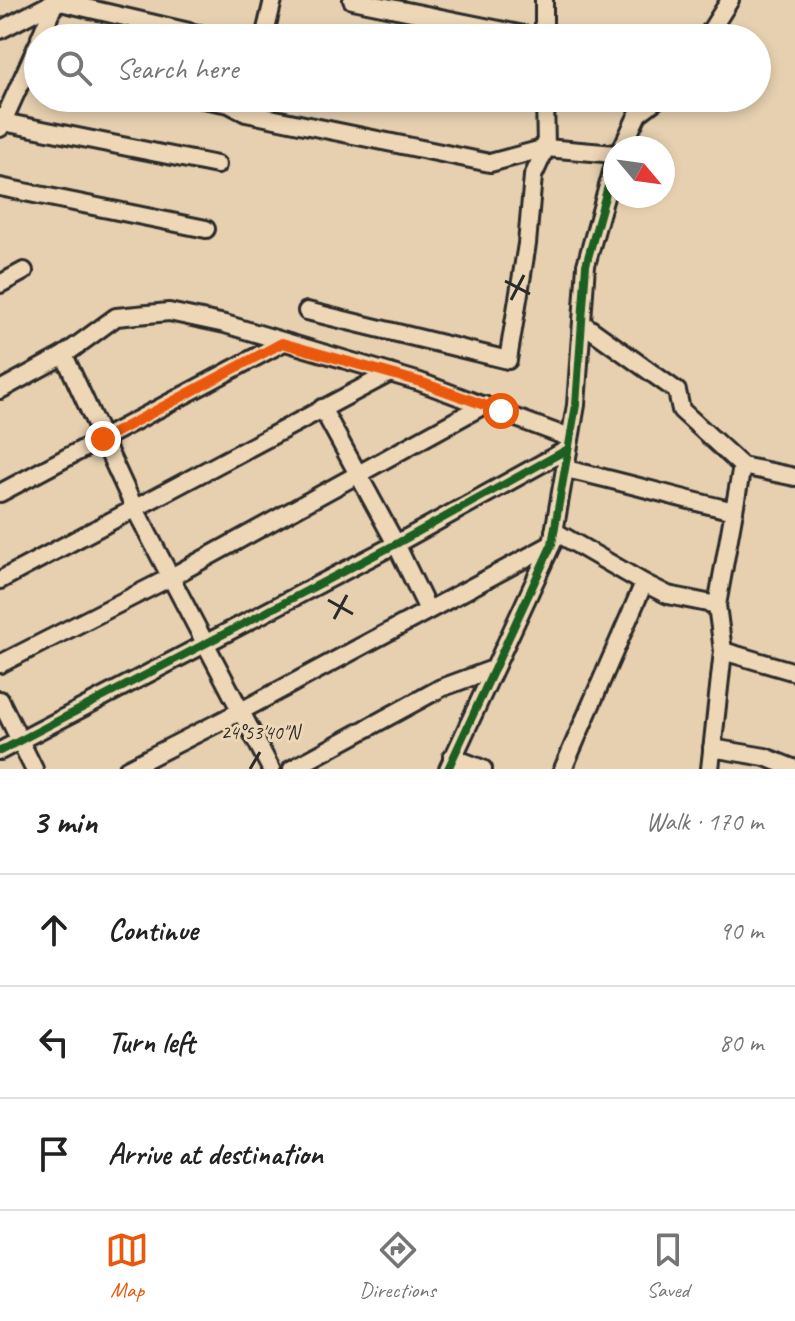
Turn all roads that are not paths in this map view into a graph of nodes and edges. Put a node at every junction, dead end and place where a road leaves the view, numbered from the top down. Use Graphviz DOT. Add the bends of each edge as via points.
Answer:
graph roads {
  1 [pos="56,0"];
  2 [pos="273,0"];
  3 [pos="352,0"];
  4 [pos="544,0"];
  5 [pos="730,0"];
  6 [pos="46,24"];
  7 [pos="156,24"];
  8 [pos="267,24"];
  9 [pos="472,24"];
  10 [pos="543,24"];
  11 [pos="715,24"];
  12 [pos="0,30"];
  13 [pos="24,84"];
  14 [pos="273,112"];
  15 [pos="545,112"];
  16 [pos="641,112"];
  17 [pos="2,125"];
  18 [pos="628,136"];
  19 [pos="546,148"];
  20 [pos="603,153"];
  21 [pos="217,165"];
  22 [pos="0,187"];
  23 [pos="603,204"];
  24 [pos="206,229"];
  25 [pos="24,271"];
  26 [pos="0,284"];
  27 [pos="307,311"];
  28 [pos="582,323"];
  29 [pos="282,343"];
  30 [pos="64,355"];
  31 [pos="390,373"];
  32 [pos="0,390"];
  33 [pos="484,405"];
  34 [pos="322,408"];
  35 [pos="103,439"];
  36 [pos="569,443"];
  37 [pos="742,466"];
  38 [pos="565,469"];
  39 [pos="357,476"];
  40 [pos="795,477"];
  41 [pos="0,493"];
  42 [pos="134,507"];
  43 [pos="734,511"];
  44 [pos="553,537"];
  45 [pos="396,544"];
  46 [pos="171,577"];
  47 [pos="0,580"];
  48 [pos="644,583"];
  49 [pos="717,605"];
  50 [pos="428,610"];
  51 [pos="205,642"];
  52 [pos="723,651"];
  53 [pos="0,664"];
  54 [pos="493,669"];
  55 [pos="795,672"];
  56 [pos="0,700"];
  57 [pos="241,711"];
  58 [pos="20,740"];
  59 [pos="712,748"];
  60 [pos="0,751"];
  61 [pos="450,763"];
  62 [pos="34,769"];
  63 [pos="127,769"];
  64 [pos="271,769"];
  65 [pos="292,769"];
  66 [pos="483,769"];
  67 [pos="563,769"];
  68 [pos="710,769"];
  69 [pos="795,769"];
  1 -- 6 [label="street"];
  1 -- 7 [label="street"];
  1 -- 12 [label="street"];
  2 -- 8 [label="street"];
  3 -- 9 [label="street"];
  4 -- 10 [label="street"];
  5 -- 11 [label="street"];
  13 -- 17 [label="street"];
  14 -- 19 [label="street" via="490,163"];
  15 -- 19 [label="street"];
  16 -- 18 [label="street"];
  17 -- 21 [label="street"];
  19 -- 20 [label="street"];
  19 -- 27 [label="street" via="533,176 508,360"];
  22 -- 24 [label="street"];
  23 -- 28 [label="street" via="586,265"];
  25 -- 26 [label="street"];
  28 -- 36 [label="street"];
  28 -- 37 [label="street" via="677,391 681,410"];
  29 -- 30 [label="street" via="169,312 116,317"];
  29 -- 31 [label="street"];
  29 -- 35 [label="street"];
  30 -- 32 [label="street"];
  30 -- 35 [label="street"];
  31 -- 33 [label="street"];
  31 -- 34 [label="street"];
  33 -- 36 [label="street"];
  33 -- 39 [label="street"];
  34 -- 39 [label="street"];
  34 -- 42 [label="street"];
  35 -- 41 [label="street"];
  35 -- 42 [label="street"];
  36 -- 38 [label="street"];
  36 -- 45 [label="street"];
  37 -- 40 [label="street"];
  37 -- 43 [label="street"];
  38 -- 43 [label="street"];
  38 -- 44 [label="street"];
  39 -- 45 [label="street"];
  39 -- 46 [label="street"];
  42 -- 46 [label="street"];
  42 -- 47 [label="street"];
  43 -- 49 [label="street"];
  44 -- 48 [label="street"];
  44 -- 50 [label="street"];
  44 -- 54 [label="street"];
  45 -- 50 [label="street"];
  45 -- 51 [label="street"];
  46 -- 51 [label="street"];
  46 -- 53 [label="street"];
  48 -- 49 [label="street" via="668,595"];
  48 -- 67 [label="street"];
  49 -- 52 [label="street"];
  50 -- 57 [label="street"];
  51 -- 57 [label="street"];
  51 -- 58 [label="street"];
  52 -- 55 [label="street"];
  52 -- 59 [label="street"];
  54 -- 61 [label="street"];
  54 -- 65 [label="street" via="441,688"];
  56 -- 58 [label="street"];
  57 -- 63 [label="street"];
  57 -- 64 [label="street"];
  58 -- 60 [label="street"];
  58 -- 62 [label="street"];
  59 -- 68 [label="street"];
  59 -- 69 [label="street" via="765,757"];
  61 -- 66 [label="street"];
}
